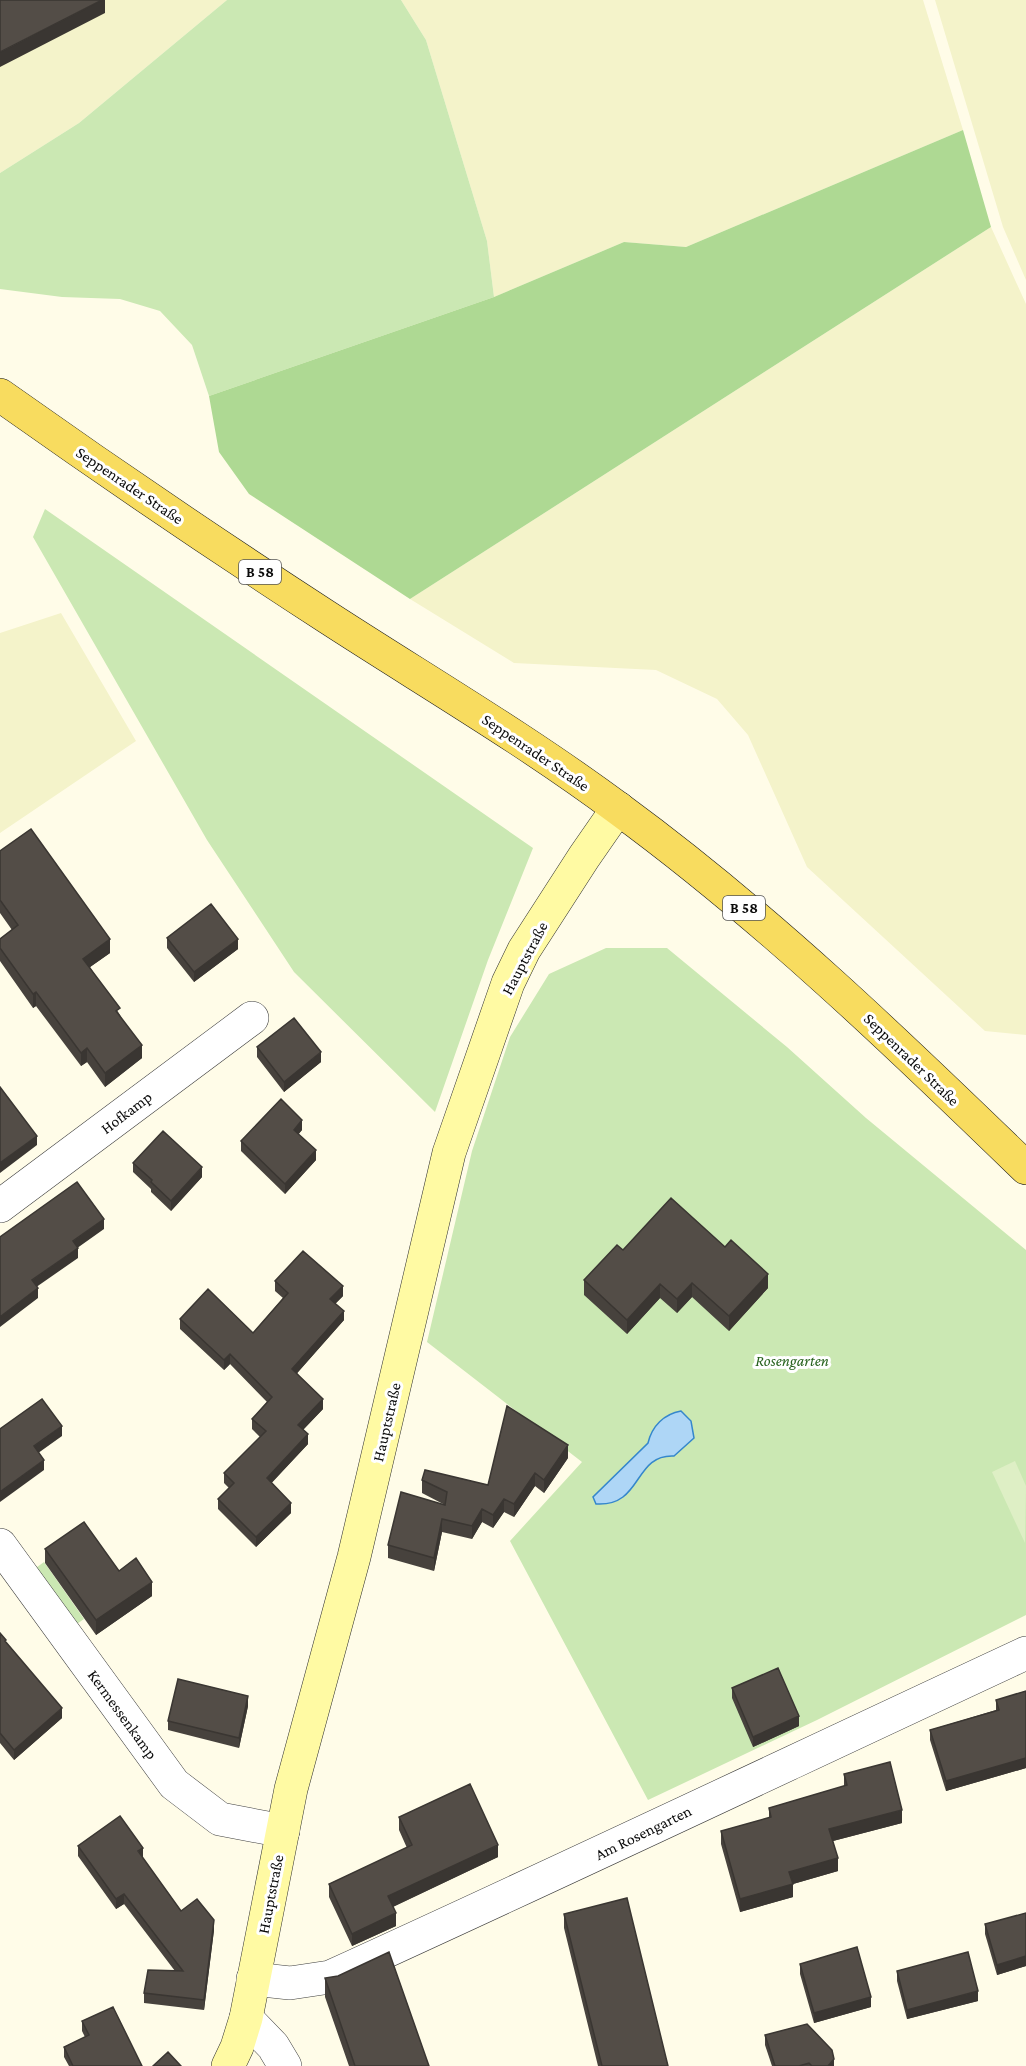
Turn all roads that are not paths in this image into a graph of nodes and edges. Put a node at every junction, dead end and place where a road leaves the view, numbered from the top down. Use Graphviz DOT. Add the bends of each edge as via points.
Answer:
graph roads {
  1 [pos="0,395"];
  2 [pos="618,808"];
  3 [pos="252,1018"];
  4 [pos="1026,1168"];
  5 [pos="0,1206"];
  6 [pos="0,1545"];
  7 [pos="1026,1653"];
  8 [pos="282,1831"];
  9 [pos="253,1979"];
  10 [pos="246,2018"];
  11 [pos="228,2066"];
  12 [pos="285,2066"];
  1 -- 2 [label="main road, Seppenrader Straße / B 58" via="316,610"];
  2 -- 4 [label="main road, Seppenrader Straße / B 58" via="729,894 865,1014"];
  2 -- 8 [label="street, Hauptstraße" via="536,932 508,983 449,1153 354,1557"];
  3 -- 5 [label="street, Hofkamp"];
  6 -- 8 [label="street, Kermessenkamp" via="174,1784 220,1819"];
  7 -- 9 [label="street, Am Rosengarten" via="330,1977 290,1983"];
  8 -- 9 [label="street, Hauptstraße"];
  9 -- 10 [label="street, Hauptstraße"];
  10 -- 11 [label="street, Hauptstraße"];
  10 -- 12 [label="street" via="273,2046"];
}
